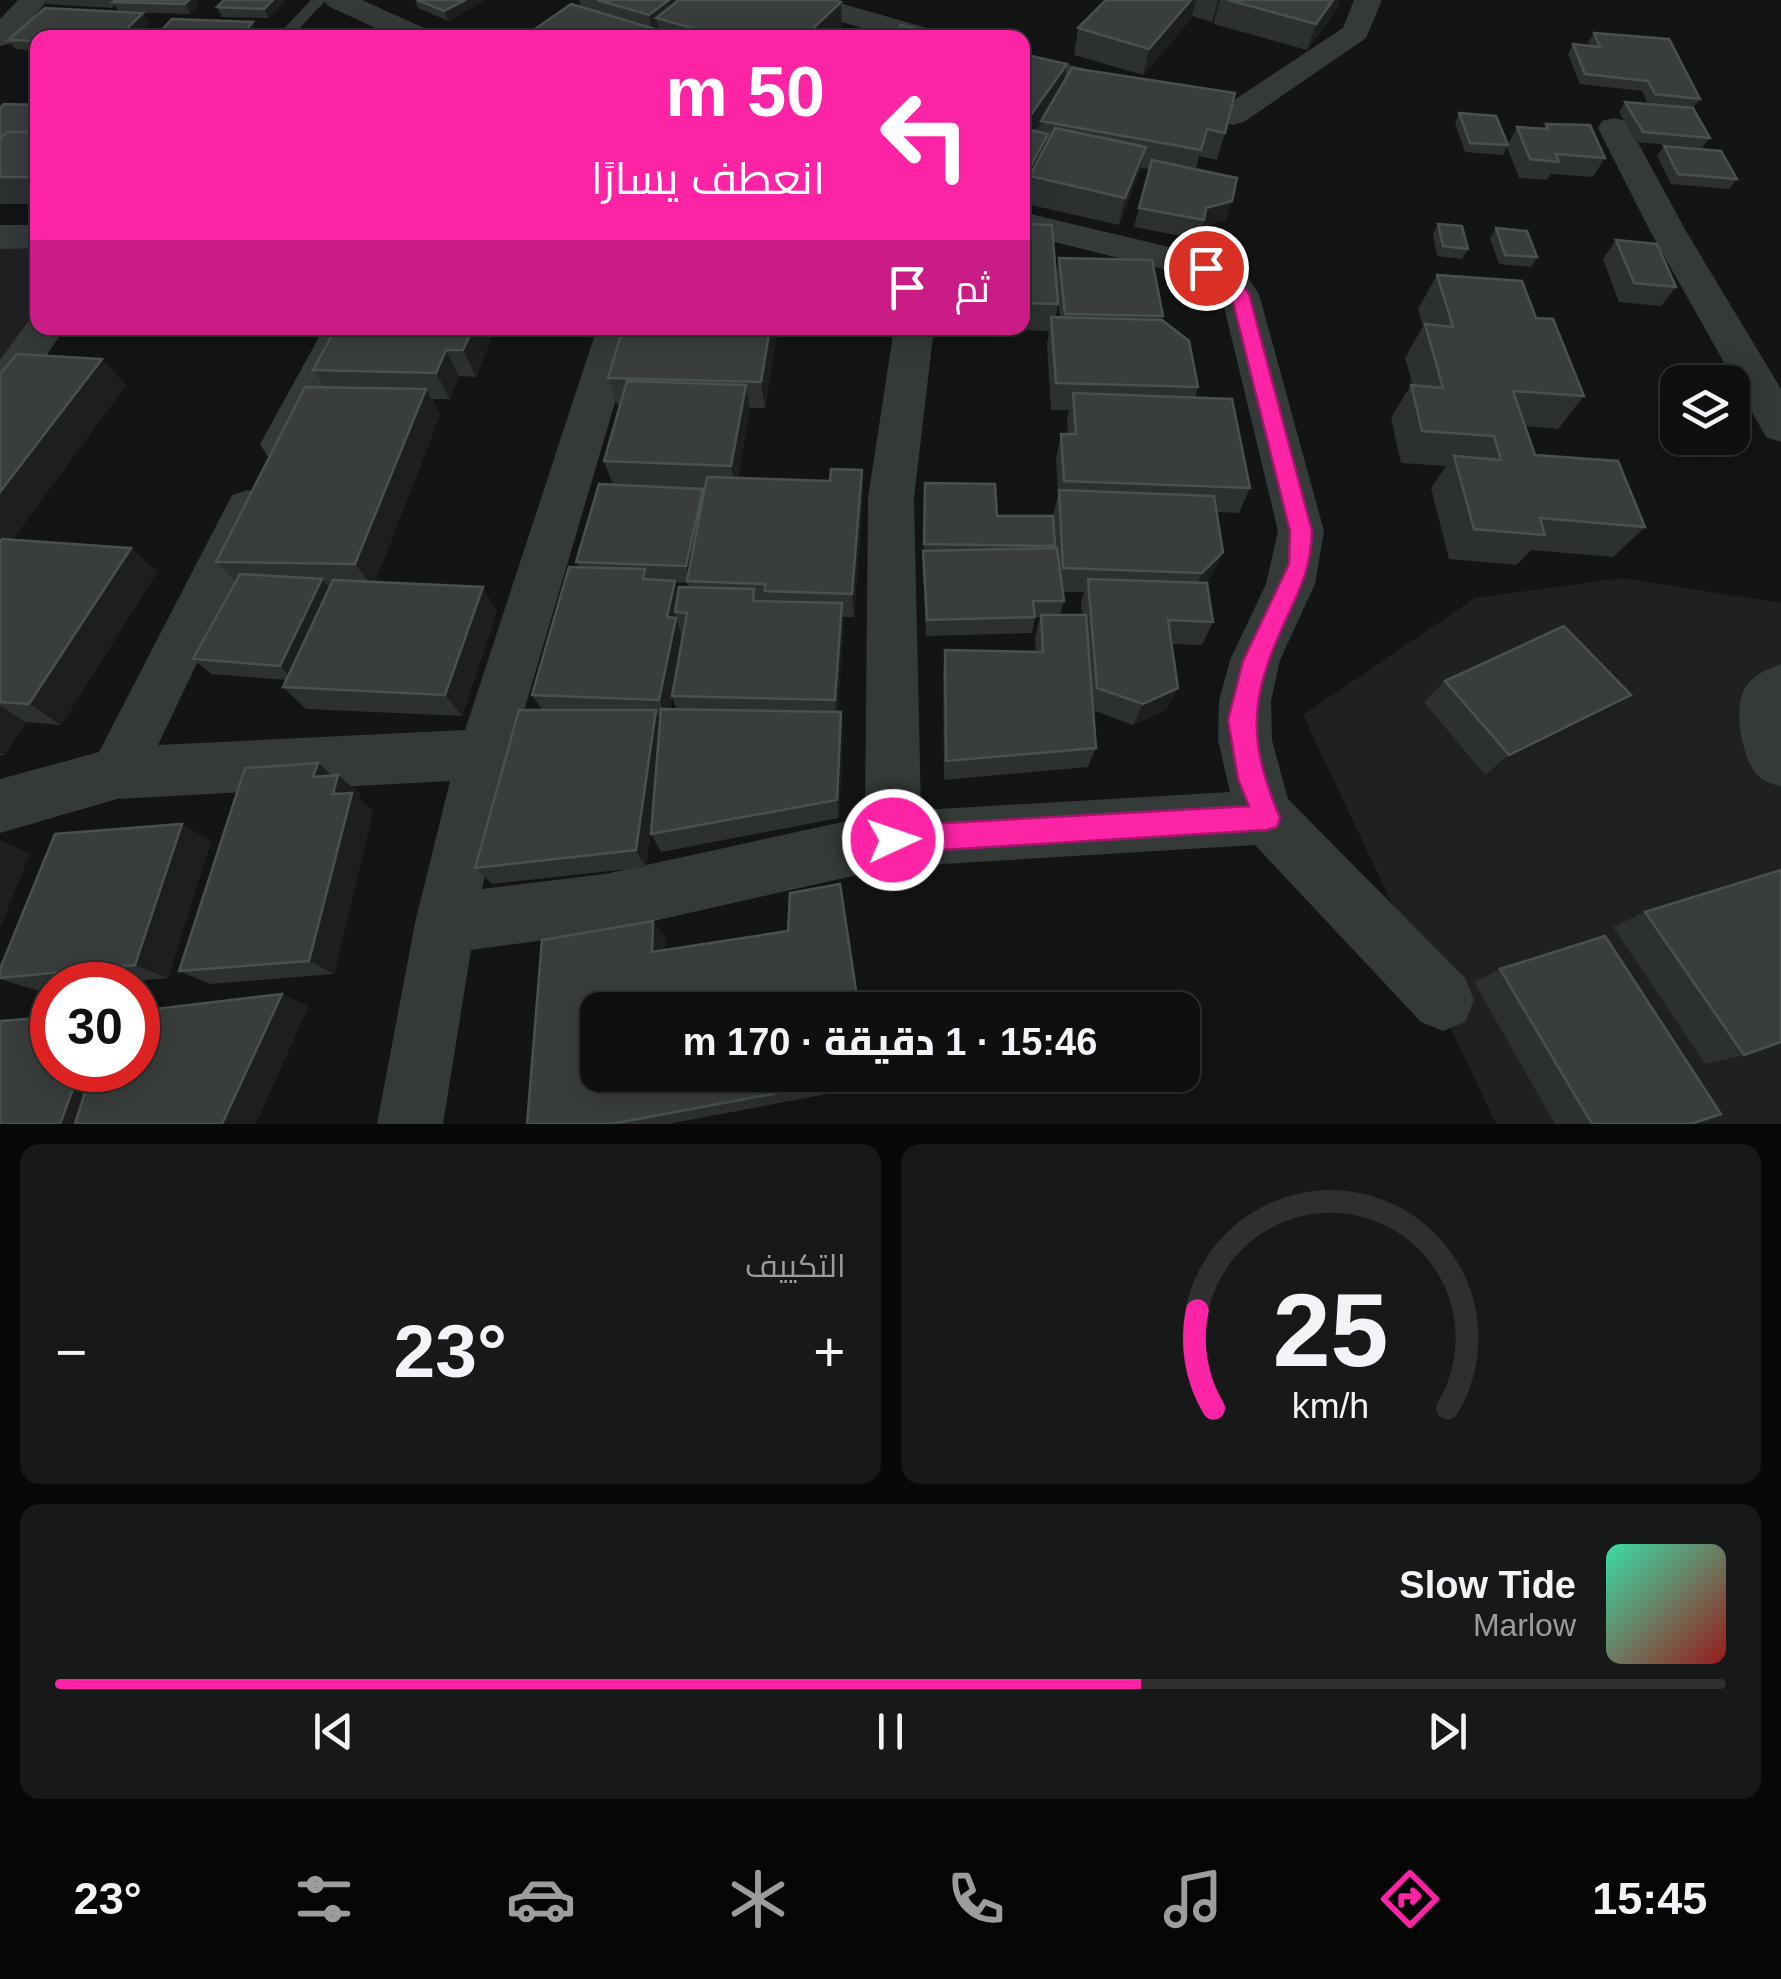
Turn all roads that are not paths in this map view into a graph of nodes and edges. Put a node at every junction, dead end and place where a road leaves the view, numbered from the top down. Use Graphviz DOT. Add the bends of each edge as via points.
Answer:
graph roads {
  1 [pos="34,0"];
  2 [pos="319,0"];
  3 [pos="338,0"];
  4 [pos="798,0"];
  5 [pos="1368,0"];
  6 [pos="290,30"];
  7 [pos="404,30"];
  8 [pos="920,30"];
  9 [pos="0,37"];
  10 [pos="1030,64"];
  11 [pos="1614,128"];
  12 [pos="1030,225"];
  13 [pos="0,236"];
  14 [pos="30,236"];
  15 [pos="41,335"];
  16 [pos="340,335"];
  17 [pos="616,335"];
  18 [pos="913,335"];
  19 [pos="0,390"];
  20 [pos="1781,426"];
  21 [pos="1776,697"];
  22 [pos="484,754"];
  23 [pos="1781,762"];
  24 [pos="118,774"];
  25 [pos="0,806"];
  26 [pos="1267,818"];
  27 [pos="893,840"];
  28 [pos="444,923"];
  29 [pos="1443,1000"];
  30 [pos="410,1124"];
  1 -- 9 [label="street"];
  2 -- 6 [label="lane"];
  3 -- 7 [label="street"];
  4 -- 8 [label="street" via="907,19"];
  5 -- 10 [label="street" via="1356,32 1233,115"];
  11 -- 20 [label="street"];
  12 -- 26 [label="street" via="1206,268 1230,279 1240,294 1301,531 1300,564 1255,661 1241,720 1251,779"];
  13 -- 14 [label="street"];
  15 -- 19 [label="street"];
  16 -- 24 [label="street"];
  17 -- 22 [label="street"];
  18 -- 27 [label="street" via="891,498"];
  21 -- 23 [label="street" via="1772,752"];
  22 -- 24 [label="street"];
  22 -- 28 [label="street"];
  24 -- 25 [label="street"];
  26 -- 27 [label="street"];
  26 -- 29 [label="street"];
  27 -- 28 [label="street" via="605,903"];
  28 -- 30 [label="street"];
}
